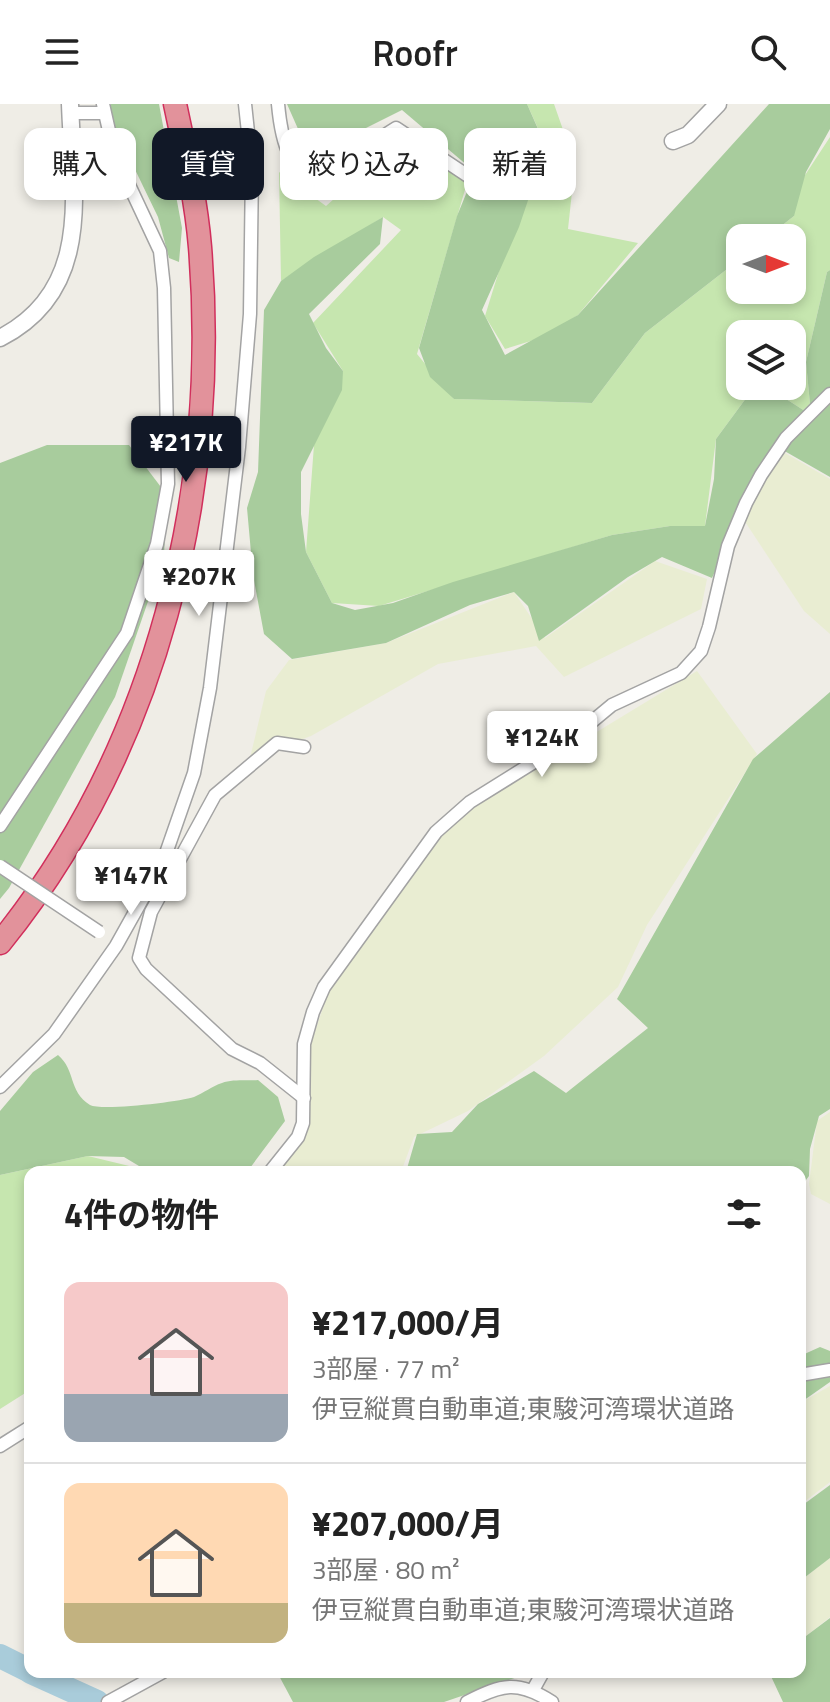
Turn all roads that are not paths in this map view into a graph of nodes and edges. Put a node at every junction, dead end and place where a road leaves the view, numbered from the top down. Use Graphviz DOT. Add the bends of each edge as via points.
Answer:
graph roads {
  1 [pos="168,104"];
  2 [pos="175,104"];
  3 [pos="245,104"];
  4 [pos="278,104"];
  5 [pos="718,104"];
  6 [pos="70,108"];
  7 [pos="104,108"];
  8 [pos="673,141"];
  9 [pos="464,173"];
  10 [pos="0,338"];
  11 [pos="830,394"];
  12 [pos="304,747"];
  13 [pos="0,826"];
  14 [pos="0,866"];
  15 [pos="137,906"];
  16 [pos="28,908"];
  17 [pos="151,912"];
  18 [pos="0,926"];
  19 [pos="0,943"];
  20 [pos="116,946"];
  21 [pos="0,951"];
  22 [pos="0,1087"];
  23 [pos="304,1098"];
  24 [pos="275,1166"];
  25 [pos="830,1370"];
  26 [pos="806,1374"];
  27 [pos="24,1431"];
  28 [pos="0,1446"];
  29 [pos="153,1678"];
  30 [pos="540,1678"];
  31 [pos="533,1690"];
  32 [pos="119,1699"];
  33 [pos="467,1702"];
  34 [pos="552,1702"];
  1 -- 18 [label="highway" via="193,247 196,331 193,417 174,553 148,648 114,740 52,855"];
  2 -- 16 [label="highway" via="200,246 204,335 201,418 182,555 122,744 83,822"];
  3 -- 15 [label="street" via="252,170 250,314 210,688 194,773 163,862"];
  4 -- 9 [label="street" via="288,154 308,173 329,170 396,128"];
  5 -- 8 [label="street" via="688,135"];
  6 -- 7 [label="street"];
  6 -- 10 [label="street" via="71,250 38,313"];
  7 -- 13 [label="street" via="114,153 160,251 168,484 157,544 127,633"];
  11 -- 23 [label="street" via="786,438 749,496 728,546 701,651 681,673 612,705 571,739 470,802 436,832 324,987 304,1044"];
  12 -- 17 [label="street" via="277,743 215,795"];
  14 -- 20 [label="street, bridge"];
  15 -- 17 [label="street"];
  15 -- 20 [label="street"];
  16 -- 19 [label="highway"];
  16 -- 21 [label="highway"];
  17 -- 23 [label="street" via="139,958 146,969 232,1049 260,1063"];
  20 -- 22 [label="street" via="54,1034"];
  23 -- 24 [label="street" via="298,1137"];
  25 -- 26 [label="street"];
  27 -- 28 [label="street"];
  29 -- 32 [label="street"];
  30 -- 31 [label="street"];
  31 -- 33 [label="street" via="508,1685"];
  31 -- 34 [label="street"];
}
